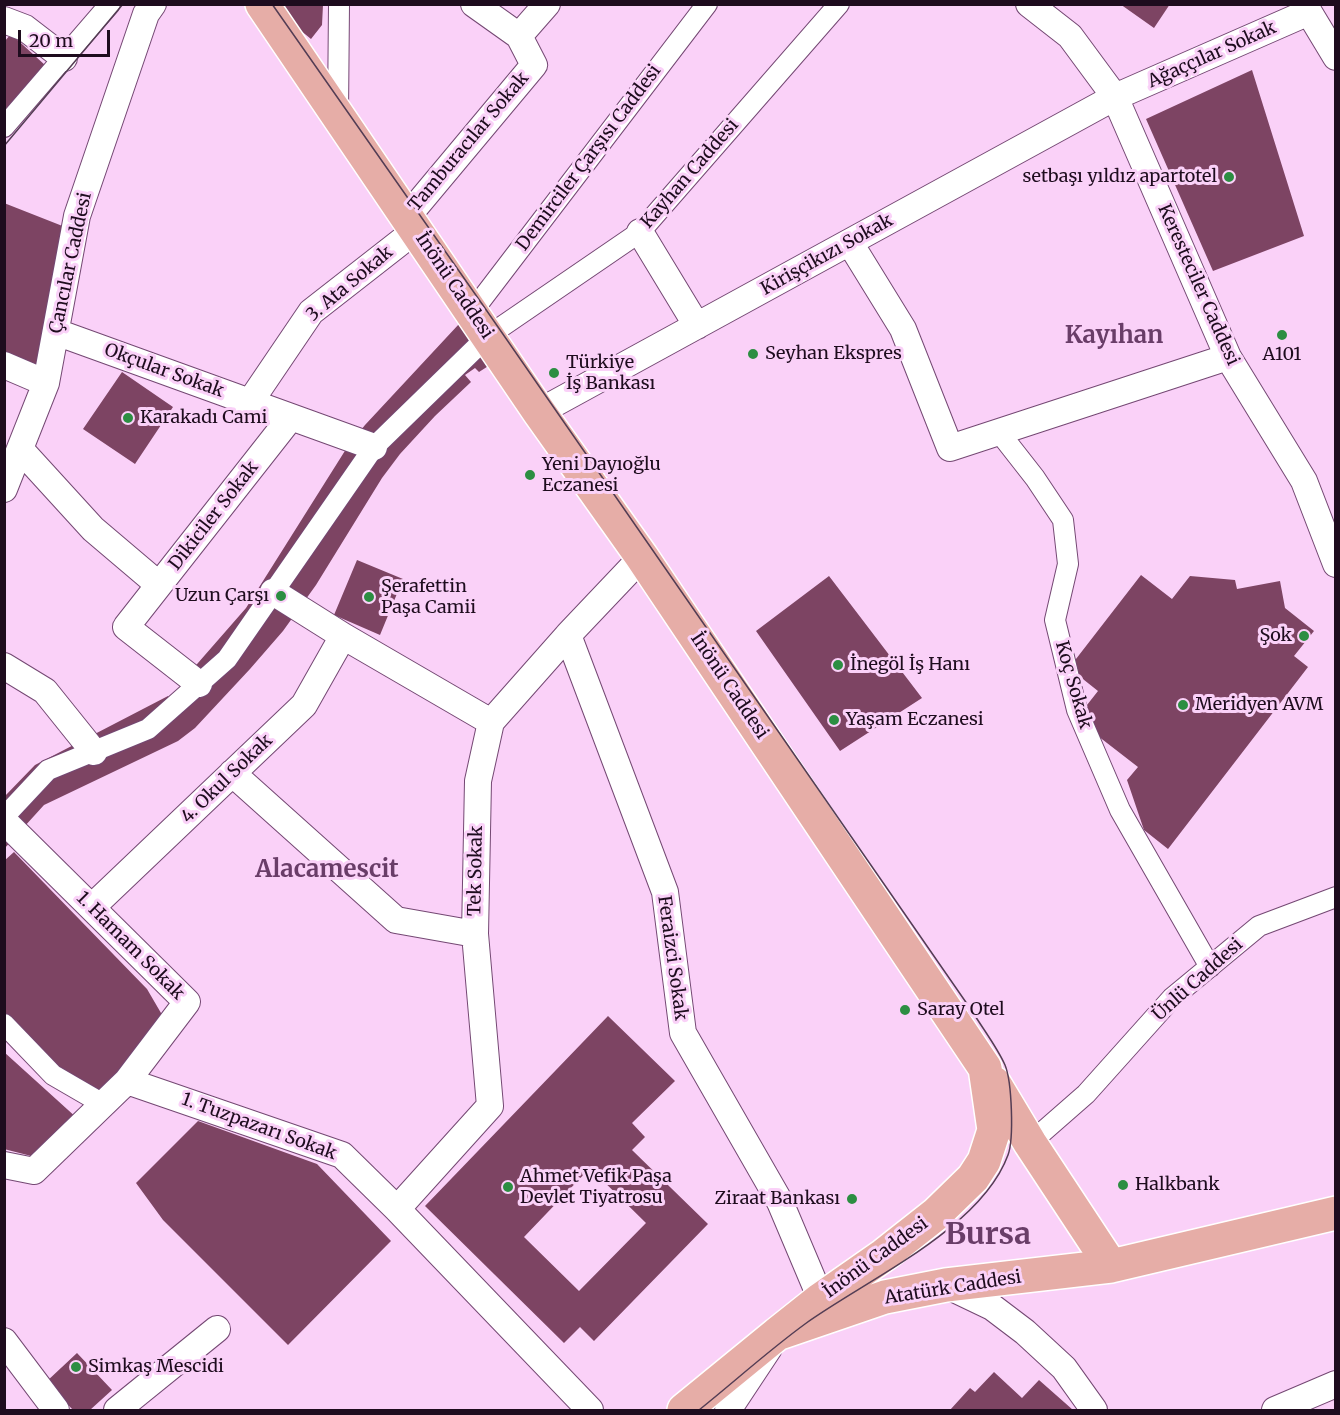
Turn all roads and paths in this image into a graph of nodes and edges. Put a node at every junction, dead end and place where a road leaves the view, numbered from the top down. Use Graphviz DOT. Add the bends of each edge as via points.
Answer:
graph roads {
  1 [pos="110,4"];
  2 [pos="153,4"];
  3 [pos="262,4"];
  4 [pos="339,4"];
  5 [pos="474,4"];
  6 [pos="547,4"];
  7 [pos="707,4"];
  8 [pos="839,4"];
  9 [pos="1029,4"];
  10 [pos="1308,7"];
  11 [pos="1335,17"];
  12 [pos="4,20"];
  13 [pos="519,36"];
  14 [pos="1335,57"];
  15 [pos="64,58"];
  16 [pos="1115,97"];
  17 [pos="338,117"];
  18 [pos="4,128"];
  19 [pos="411,224"];
  20 [pos="640,232"];
  21 [pos="850,243"];
  22 [pos="480,324"];
  23 [pos="697,326"];
  24 [pos="56,332"];
  25 [pos="1228,357"];
  26 [pos="4,365"];
  27 [pos="46,383"];
  28 [pos="250,402"];
  29 [pos="539,412"];
  30 [pos="291,417"];
  31 [pos="999,432"];
  32 [pos="374,447"];
  33 [pos="20,449"];
  34 [pos="4,489"];
  35 [pos="642,557"];
  36 [pos="1335,564"];
  37 [pos="159,585"];
  38 [pos="273,592"];
  39 [pos="568,635"];
  40 [pos="342,636"];
  41 [pos="4,666"];
  42 [pos="198,684"];
  43 [pos="491,722"];
  44 [pos="94,752"];
  45 [pos="232,774"];
  46 [pos="4,819"];
  47 [pos="1335,897"];
  48 [pos="92,908"];
  49 [pos="475,934"];
  50 [pos="1210,967"];
  51 [pos="4,1024"];
  52 [pos="985,1068"];
  53 [pos="128,1081"];
  54 [pos="103,1104"];
  55 [pos="1030,1143"];
  56 [pos="4,1165"];
  57 [pos="397,1209"];
  58 [pos="1335,1213"];
  59 [pos="1111,1266"];
  60 [pos="946,1285"];
  61 [pos="821,1299"];
  62 [pos="217,1329"];
  63 [pos="777,1334"];
  64 [pos="4,1341"];
  65 [pos="1335,1384"];
  66 [pos="56,1410"];
  67 [pos="117,1410"];
  68 [pos="590,1410"];
  69 [pos="684,1410"];
  70 [pos="728,1410"];
  71 [pos="1094,1410"];
  72 [pos="1275,1410"];
  1 -- 15 [label="street"];
  2 -- 24 [label="street, Çancılar Caddesi" via="146,14 77,216"];
  3 -- 17 [label="main road, İnönü Caddesi"];
  4 -- 17 [label="street"];
  5 -- 13 [label="street"];
  6 -- 13 [label="street"];
  7 -- 22 [label="street, Demirciler Çarşısı Caddesi"];
  8 -- 20 [label="street, Kayhan Caddesi"];
  9 -- 16 [label="street, Keresteciler Caddesi" via="1070,36"];
  10 -- 11 [label="street"];
  10 -- 14 [label="street"];
  10 -- 16 [label="street, Ağaççılar Sokak"];
  12 -- 15 [label="street" via="26,28"];
  13 -- 19 [label="street, Tamburacılar Sokak" via="534,65"];
  15 -- 18 [label="street"];
  16 -- 21 [label="street, Kirişçikızı Sokak"];
  16 -- 25 [label="street, Keresteciler Caddesi"];
  17 -- 19 [label="main road, İnönü Caddesi"];
  19 -- 22 [label="main road, İnönü Caddesi"];
  19 -- 28 [label="street, 3. Ata Sokak" via="311,312"];
  20 -- 22 [label="street, Kayhan Caddesi"];
  20 -- 23 [label="street"];
  21 -- 23 [label="street, Kirişçikızı Sokak"];
  21 -- 31 [label="street" via="903,329 950,448"];
  22 -- 29 [label="main road, İnönü Caddesi"];
  22 -- 32 [label="street"];
  23 -- 29 [label="street, Kirişçikızı Sokak"];
  24 -- 27 [label="street, Çancılar Caddesi"];
  24 -- 28 [label="street, Okçular Sokak"];
  25 -- 31 [label="street"];
  25 -- 36 [label="street, Keresteciler Caddesi" via="1304,481"];
  26 -- 27 [label="street"];
  27 -- 33 [label="street, Çancılar Caddesi"];
  28 -- 30 [label="street, Okçular Sokak"];
  29 -- 35 [label="main road, İnönü Caddesi"];
  30 -- 32 [label="street, Okçular Sokak"];
  30 -- 37 [label="street, Dikiciler Sokak"];
  31 -- 50 [label="street, Koç Sokak" via="1063,520 1068,564 1055,620 1077,710 1120,810"];
  32 -- 38 [label="street"];
  33 -- 34 [label="street, Çancılar Caddesi"];
  33 -- 37 [label="street" via="93,529"];
  35 -- 39 [label="street, Tek Sokak"];
  35 -- 52 [label="main road, İnönü Caddesi"];
  37 -- 42 [label="street, Dikiciler Sokak" via="126,627"];
  38 -- 40 [label="street"];
  38 -- 42 [label="street" via="227,659"];
  39 -- 43 [label="street, Tek Sokak"];
  39 -- 61 [label="street, Feraizci Sokak" via="665,892 683,1033 780,1202"];
  40 -- 43 [label="street"];
  40 -- 45 [label="street, 4. Okul Sokak" via="304,705"];
  41 -- 44 [label="street" via="45,691"];
  42 -- 44 [label="street" via="148,729"];
  43 -- 49 [label="street, Tek Sokak" via="478,781"];
  44 -- 46 [label="street" via="48,771"];
  45 -- 48 [label="street, 4. Okul Sokak"];
  45 -- 49 [label="street" via="396,920"];
  46 -- 48 [label="street, 1. Hamam Sokak"];
  47 -- 50 [label="street, Ünlü Caddesi" via="1259,926"];
  48 -- 53 [label="street, 1. Hamam Sokak" via="187,1002"];
  49 -- 57 [label="street, Tek Sokak" via="490,1106"];
  50 -- 55 [label="street, Ünlü Caddesi" via="1172,998 1086,1094"];
  51 -- 54 [label="street" via="53,1075"];
  52 -- 55 [label="main road"];
  52 -- 61 [label="main road, İnönü Caddesi" via="994,1130 984,1161 973,1178 936,1214"];
  53 -- 54 [label="street"];
  53 -- 57 [label="street, 1. Tuzpazarı Sokak" via="342,1155"];
  54 -- 56 [label="street" via="34,1171"];
  55 -- 59 [label="main road"];
  57 -- 68 [label="street, 1. Tuzpazarı Sokak"];
  58 -- 59 [label="main road, Atatürk Caddesi"];
  59 -- 60 [label="main road, Atatürk Caddesi"];
  60 -- 63 [label="main road, Atatürk Caddesi" via="885,1297"];
  60 -- 71 [label="street" via="992,1307 1025,1332 1064,1368"];
  61 -- 63 [label="main road, İnönü Caddesi"];
  62 -- 67 [label="street"];
  63 -- 69 [label="main road, Atatürk Caddesi"];
  63 -- 70 [label="street"];
  64 -- 66 [label="street"];
  65 -- 72 [label="street"];
}
